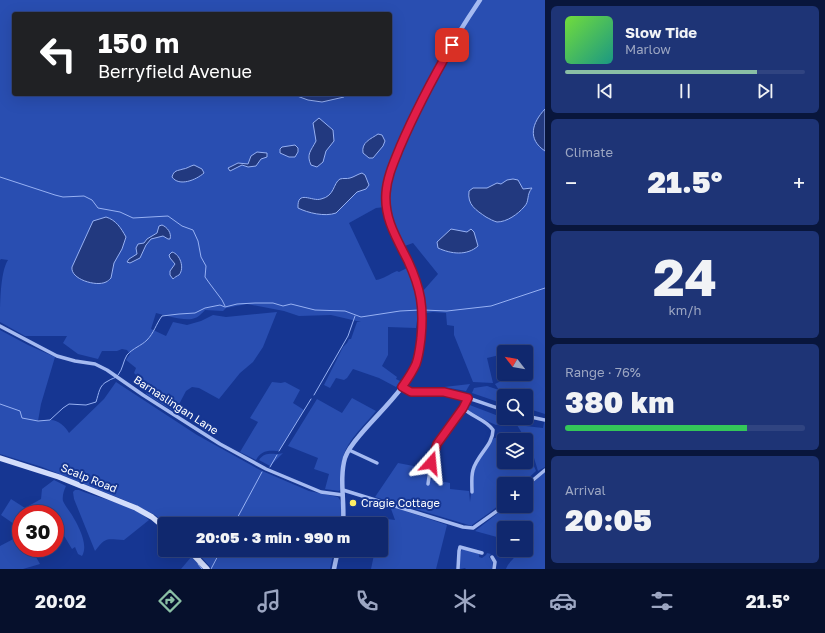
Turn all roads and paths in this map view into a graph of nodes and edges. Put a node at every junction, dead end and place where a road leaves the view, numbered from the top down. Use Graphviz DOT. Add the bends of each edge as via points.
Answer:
graph roads {
  1 [pos="480,0"];
  2 [pos="0,326"];
  3 [pos="402,387"];
  4 [pos="468,398"];
  5 [pos="463,408"];
  6 [pos="497,408"];
  7 [pos="533,417"];
  8 [pos="545,420"];
  9 [pos="349,450"];
  10 [pos="0,458"];
  11 [pos="377,463"];
  12 [pos="545,470"];
  13 [pos="533,480"];
  14 [pos="428,484"];
  15 [pos="472,492"];
  16 [pos="343,493"];
  17 [pos="497,511"];
  18 [pos="343,517"];
  19 [pos="158,522"];
  20 [pos="482,553"];
  21 [pos="196,557"];
  22 [pos="337,557"];
  23 [pos="492,557"];
  24 [pos="207,569"];
  25 [pos="334,569"];
  26 [pos="458,569"];
  27 [pos="494,569"];
  1 -- 3 [label="street" via="416,110 387,180 389,221 414,277 422,304 418,357"];
  2 -- 16 [label="street, Barnaslingan Lane" via="56,356 95,364 220,444 266,469 321,492"];
  3 -- 4 [label="street" via="411,392 444,392"];
  3 -- 9 [label="street"];
  4 -- 5 [label="street"];
  4 -- 6 [label="street"];
  5 -- 14 [label="street" via="437,444"];
  5 -- 15 [label="street" via="493,430 492,438 473,470"];
  7 -- 8 [label="street"];
  9 -- 11 [label="street"];
  9 -- 16 [label="street" via="343,468"];
  10 -- 19 [label="main road, Scalp Road" via="60,477 136,508"];
  12 -- 13 [label="street"];
  16 -- 17 [label="street, Barnaslingan Lane" via="463,527 473,528"];
  16 -- 18 [label="street"];
  20 -- 26 [label="street" via="460,547"];
  21 -- 24 [label="main road"];
  22 -- 25 [label="street"];
  23 -- 27 [label="street" via="496,562"];
}
